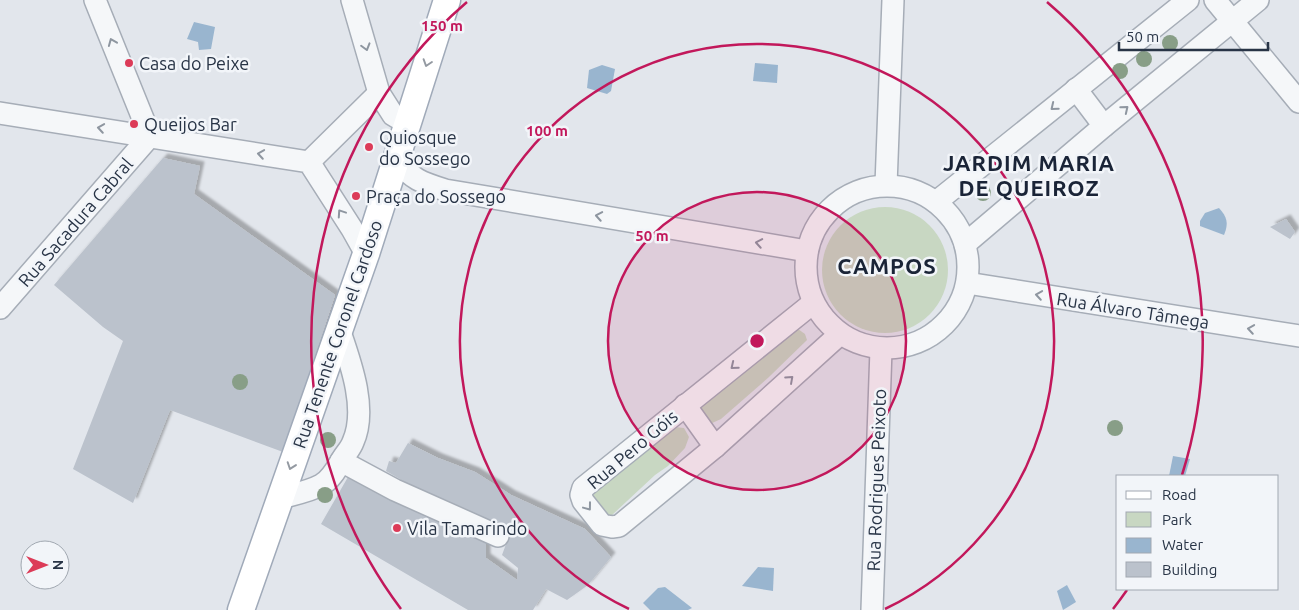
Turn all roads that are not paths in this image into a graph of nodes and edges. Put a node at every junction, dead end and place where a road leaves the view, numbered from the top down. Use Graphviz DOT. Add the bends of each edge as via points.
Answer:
graph roads {
  1 [pos="96,0"];
  2 [pos="352,0"];
  3 [pos="447,0"];
  4 [pos="893,0"];
  5 [pos="1188,0"];
  6 [pos="1215,0"];
  7 [pos="1258,0"];
  8 [pos="1233,22"];
  9 [pos="1076,89"];
  10 [pos="378,93"];
  11 [pos="1299,102"];
  12 [pos="0,113"];
  13 [pos="408,124"];
  14 [pos="1104,126"];
  15 [pos="150,136"];
  16 [pos="395,160"];
  17 [pos="309,162"];
  18 [pos="886,185"];
  19 [pos="936,202"];
  20 [pos="972,237"];
  21 [pos="807,251"];
  22 [pos="366,254"];
  23 [pos="967,283"];
  24 [pos="814,303"];
  25 [pos="0,308"];
  26 [pos="339,329"];
  27 [pos="840,334"];
  28 [pos="1299,336"];
  29 [pos="881,349"];
  30 [pos="685,405"];
  31 [pos="715,447"];
  32 [pos="341,461"];
  33 [pos="280,498"];
  34 [pos="498,536"];
  35 [pos="241,610"];
  36 [pos="872,610"];
  15 -- 1 [label="street, one-way"];
  2 -- 10 [label="street, one-way"];
  3 -- 13 [label="main road, Rua Tenente Coronel Cardoso, one-way"];
  4 -- 18 [label="street"];
  5 -- 9 [label="street"];
  6 -- 8 [label="street"];
  7 -- 8 [label="street"];
  8 -- 11 [label="street"];
  14 -- 8 [label="street, one-way"];
  9 -- 14 [label="street"];
  9 -- 19 [label="street, one-way"];
  10 -- 13 [label="street" via="393,115"];
  10 -- 17 [label="street"];
  15 -- 12 [label="street, one-way"];
  13 -- 16 [label="main road, Rua Tenente Coronel Cardoso"];
  14 -- 20 [label="street"];
  17 -- 15 [label="street, one-way"];
  15 -- 25 [label="street, Rua Sacadura Cabral"];
  21 -- 16 [label="street, one-way" via="445,190 419,181"];
  16 -- 22 [label="main road, Rua Tenente Coronel Cardoso"];
  22 -- 17 [label="street, one-way"];
  18 -- 19 [label="street" via="912,190"];
  18 -- 21 [label="street" via="859,190 835,204 817,225"];
  19 -- 20 [label="street" via="958,228"];
  20 -- 23 [label="street"];
  21 -- 24 [label="street" via="806,278"];
  22 -- 26 [label="main road, Rua Tenente Coronel Cardoso"];
  28 -- 23 [label="street, Rua Álvaro Tâmega, one-way"];
  23 -- 29 [label="street" via="956,311 936,332 910,346"];
  24 -- 27 [label="street"];
  24 -- 30 [label="street, Rua Pero Góis, one-way"];
  26 -- 32 [label="street" via="357,392 358,423 353,442"];
  26 -- 33 [label="main road, Rua Tenente Coronel Cardoso, one-way"];
  27 -- 29 [label="street" via="859,344"];
  31 -- 27 [label="street, Rua Pero Góis, one-way"];
  29 -- 36 [label="street, Rua Rodrigues Peixoto"];
  30 -- 31 [label="street, Rua Pero Góis"];
  30 -- 31 [label="street, Rua Pero Góis, one-way" via="583,488 583,501 602,525 619,526"];
  32 -- 33 [label="street" via="323,484"];
  32 -- 34 [label="street" via="395,490"];
  33 -- 35 [label="main road, Rua Tenente Coronel Cardoso"];
}
